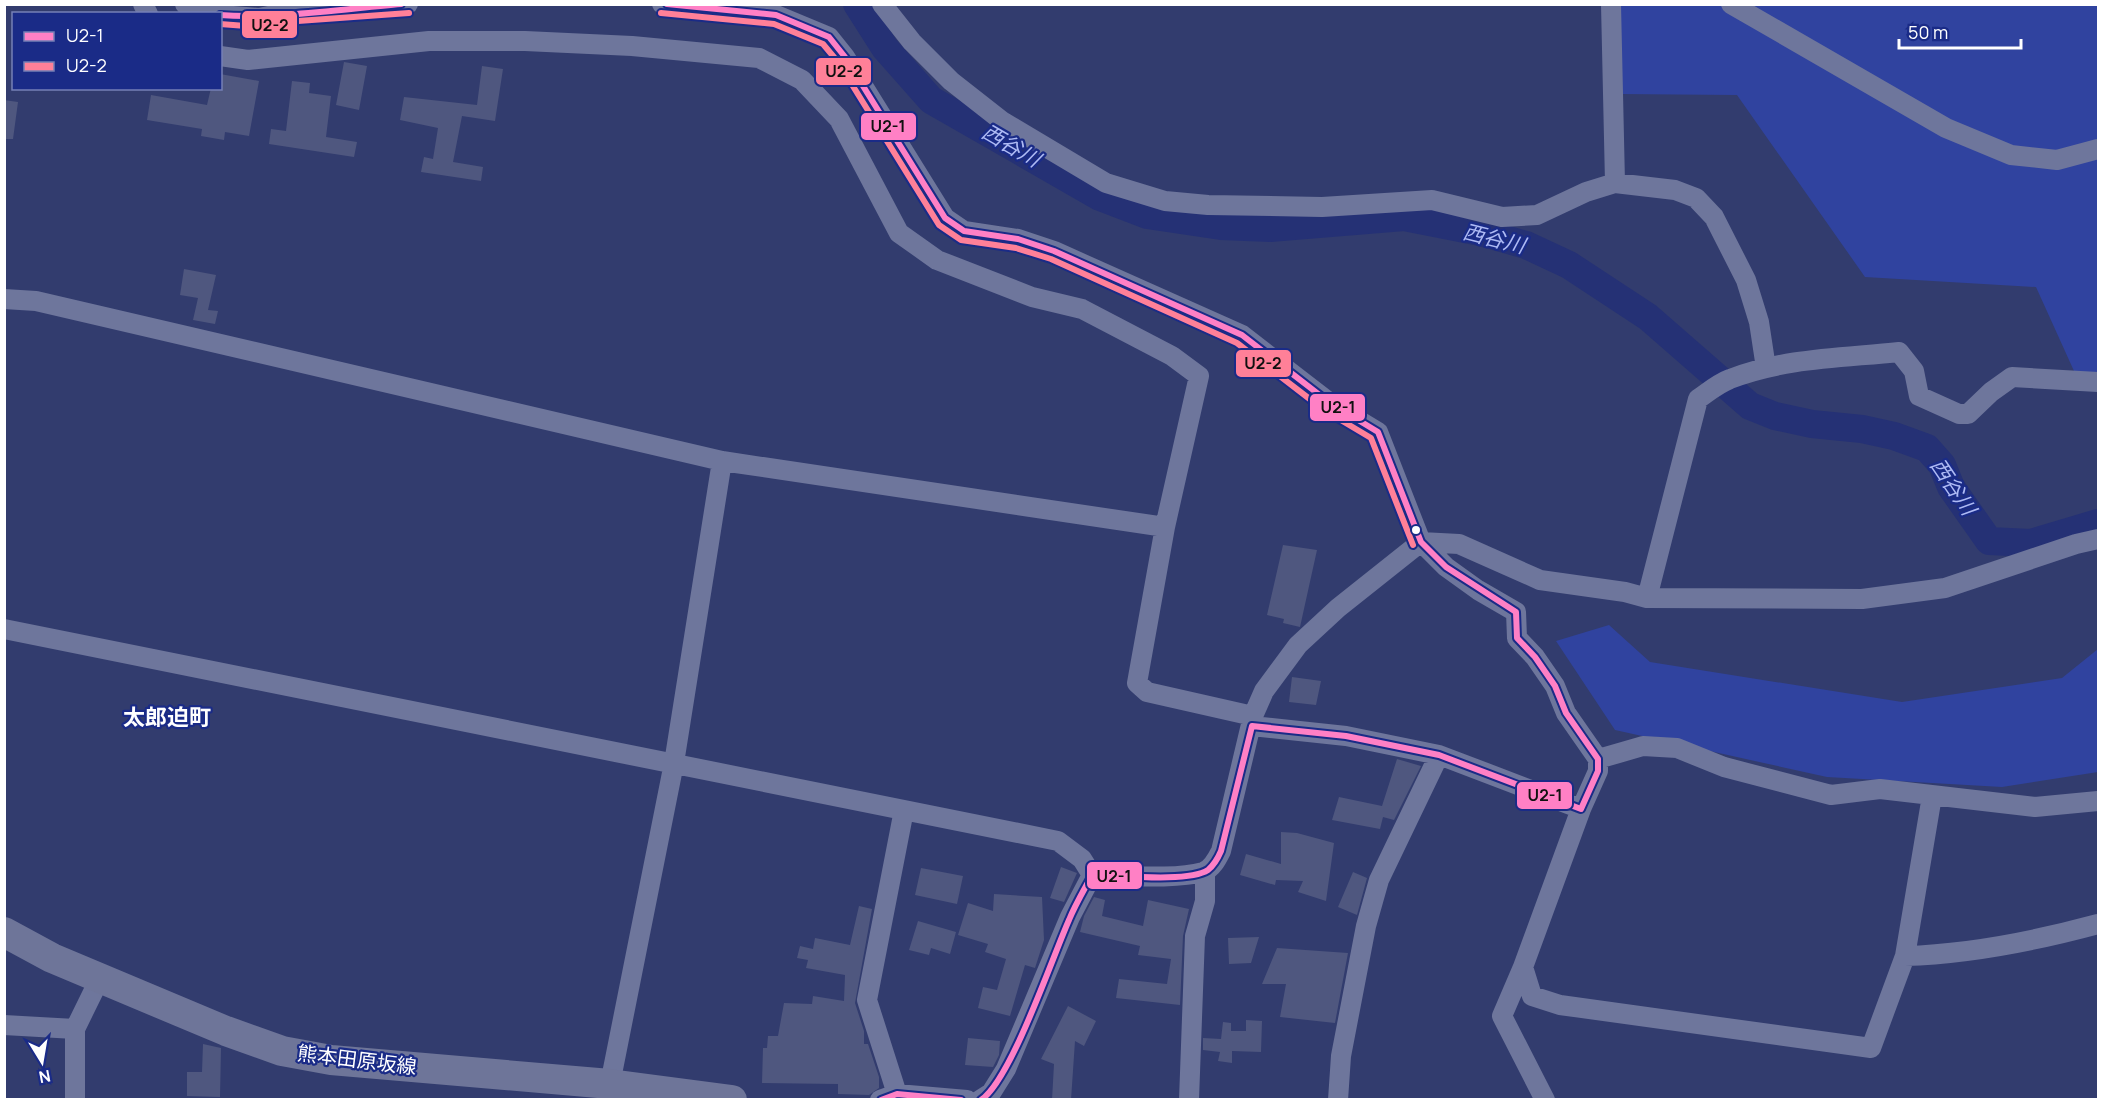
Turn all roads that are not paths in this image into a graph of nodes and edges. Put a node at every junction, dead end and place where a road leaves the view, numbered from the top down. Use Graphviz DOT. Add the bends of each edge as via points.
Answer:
graph roads {
  1 [pos="185,4"];
  2 [pos="408,4"];
  3 [pos="662,4"];
  4 [pos="882,4"];
  5 [pos="1611,4"];
  6 [pos="1731,4"];
  7 [pos="212,12"];
  8 [pos="222,14"];
  9 [pos="222,56"];
  10 [pos="2098,149"];
  11 [pos="1615,183"];
  12 [pos="4,299"];
  13 [pos="1766,368"];
  14 [pos="2098,382"];
  15 [pos="722,461"];
  16 [pos="1165,527"];
  17 [pos="2098,539"];
  18 [pos="1421,542"];
  19 [pos="1647,598"];
  20 [pos="4,629"];
  21 [pos="1252,721"];
  22 [pos="1439,755"];
  23 [pos="1598,759"];
  24 [pos="674,763"];
  25 [pos="1932,796"];
  26 [pos="2098,801"];
  27 [pos="1581,809"];
  28 [pos="903,810"];
  29 [pos="1205,872"];
  30 [pos="1092,875"];
  31 [pos="2098,924"];
  32 [pos="4,932"];
  33 [pos="1905,956"];
  34 [pos="1523,967"];
  35 [pos="101,976"];
  36 [pos="4,1024"];
  37 [pos="75,1029"];
  38 [pos="610,1083"];
  39 [pos="889,1097"];
  40 [pos="75,1100"];
  41 [pos="732,1100"];
  42 [pos="967,1100"];
  43 [pos="980,1100"];
  44 [pos="1189,1100"];
  45 [pos="1338,1100"];
  46 [pos="1545,1100"];
  1 -- 7 [label="street"];
  2 -- 8 [label="street" via="259,18"];
  3 -- 18 [label="street" via="776,15 829,37 945,218 964,231 1018,238 1054,251 1242,334 1329,403 1378,432"];
  4 -- 11 [label="street" via="912,42 951,81 1002,121 1106,183 1165,201 1322,207 1432,200 1502,217 1538,215"];
  5 -- 11 [label="street"];
  6 -- 10 [label="street" via="1946,128 2011,155 2057,160"];
  9 -- 16 [label="street" via="248,60 429,41 525,41 759,58 802,80 839,119 899,233 937,260 1032,297 1082,309 1172,356 1199,376"];
  11 -- 13 [label="street" via="1675,190 1696,198 1714,217 1746,280 1759,322"];
  12 -- 15 [label="street" via="36,301"];
  13 -- 14 [label="street" via="1811,359 1899,352 1914,370 1919,396 1959,414 1968,414 2012,377"];
  13 -- 19 [label="street" via="1728,380 1698,399"];
  15 -- 16 [label="street"];
  15 -- 24 [label="street"];
  16 -- 21 [label="street" via="1137,683 1147,692"];
  17 -- 19 [label="street" via="1946,588 1883,597"];
  18 -- 19 [label="street" via="1459,544 1540,580"];
  18 -- 21 [label="street" via="1298,645 1264,691"];
  18 -- 23 [label="street" via="1446,567 1516,612 1516,638 1555,686 1566,713"];
  20 -- 24 [label="street"];
  21 -- 22 [label="street"];
  21 -- 29 [label="street" via="1221,851"];
  22 -- 27 [label="street"];
  22 -- 45 [label="street" via="1379,880 1341,1056"];
  23 -- 25 [label="street" via="1643,746 1677,748 1724,766 1831,795 1881,789"];
  23 -- 27 [label="street" via="1598,771"];
  24 -- 28 [label="street"];
  24 -- 38 [label="street"];
  25 -- 26 [label="street" via="2035,807"];
  25 -- 33 [label="street"];
  27 -- 34 [label="street"];
  28 -- 30 [label="street" via="1058,841 1082,859"];
  28 -- 39 [label="street" via="867,1000"];
  29 -- 30 [label="street"];
  29 -- 44 [label="street" via="1205,901 1196,936"];
  30 -- 43 [label="street" via="1070,917 1006,1069 991,1093"];
  31 -- 33 [label="street" via="2051,937 1950,955"];
  32 -- 35 [label="main road, 熊本田原坂線" via="52,958"];
  33 -- 34 [label="street" via="1871,1048 1560,1005 1532,996"];
  34 -- 46 [label="street" via="1502,1016"];
  35 -- 37 [label="street"];
  35 -- 38 [label="main road, 熊本田原坂線" via="282,1051 331,1060"];
  36 -- 37 [label="street"];
  37 -- 40 [label="street"];
  38 -- 41 [label="main road, 熊本田原坂線"];
  39 -- 42 [label="street"];
}
